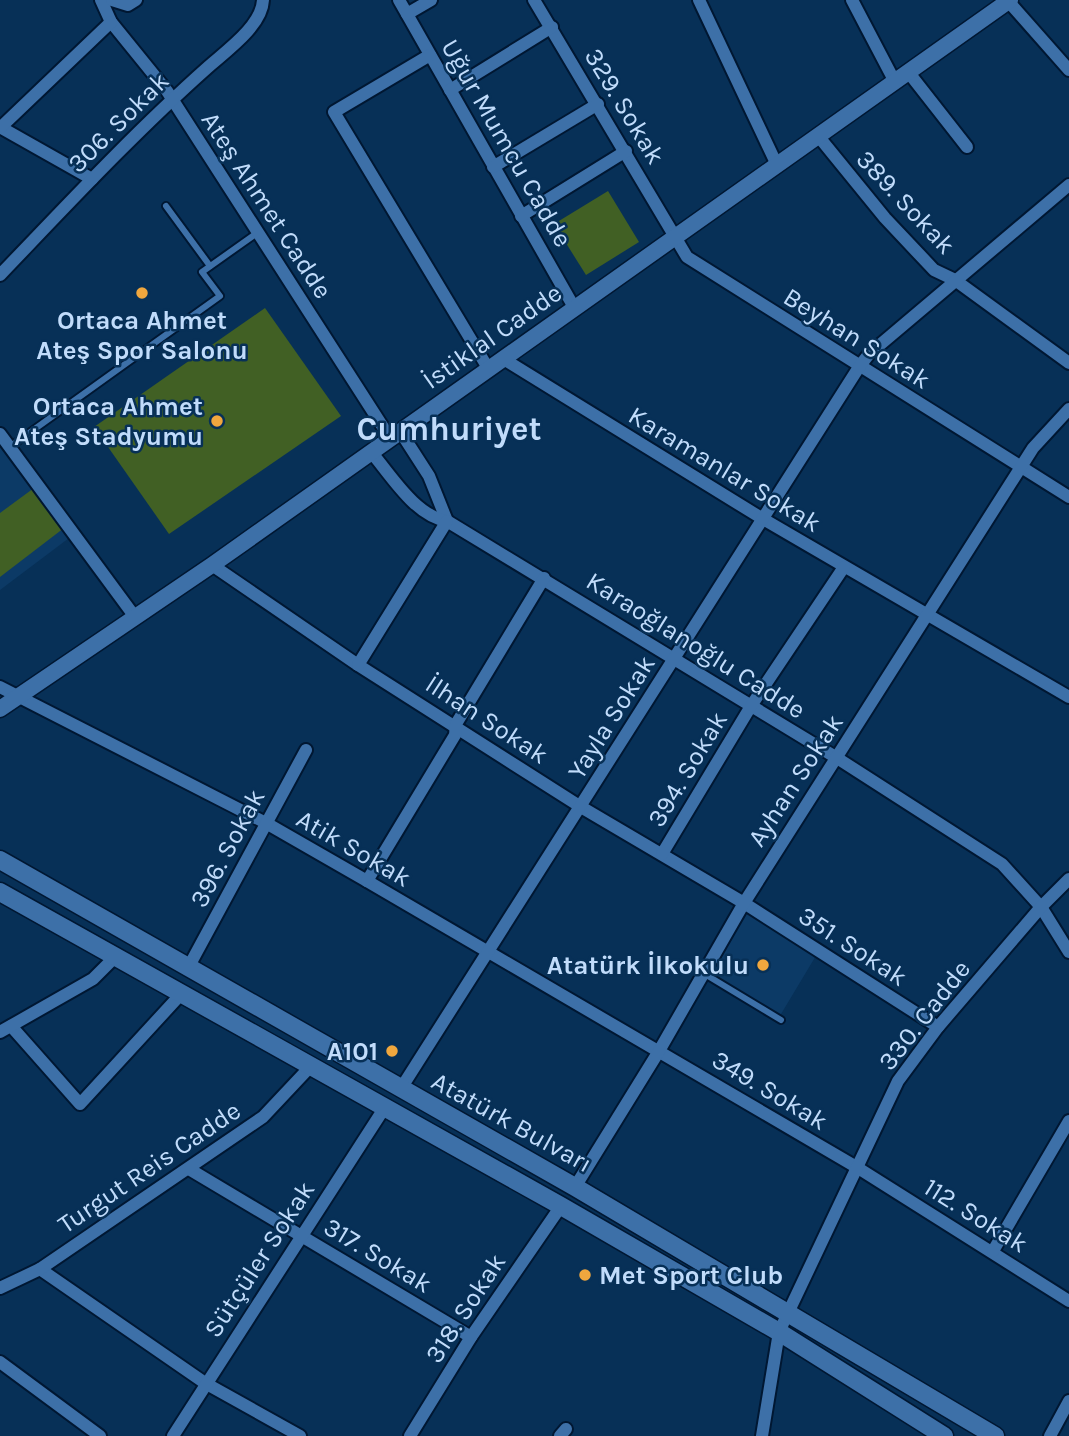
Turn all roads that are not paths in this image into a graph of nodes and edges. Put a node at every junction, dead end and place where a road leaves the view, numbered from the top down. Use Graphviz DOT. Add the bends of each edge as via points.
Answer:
graph roads {
  1 [pos="101,0"];
  2 [pos="112,0"];
  3 [pos="136,0"];
  4 [pos="263,0"];
  5 [pos="399,0"];
  6 [pos="430,0"];
  7 [pos="534,0"];
  8 [pos="699,0"];
  9 [pos="852,0"];
  10 [pos="1009,1"];
  11 [pos="407,14"];
  12 [pos="111,22"];
  13 [pos="552,27"];
  14 [pos="430,55"];
  15 [pos="1069,70"];
  16 [pos="909,73"];
  17 [pos="895,82"];
  18 [pos="450,90"];
  19 [pos="172,99"];
  20 [pos="598,104"];
  21 [pos="0,127"];
  22 [pos="818,137"];
  23 [pos="967,147"];
  24 [pos="625,150"];
  25 [pos="777,165"];
  26 [pos="493,167"];
  27 [pos="92,179"];
  28 [pos="1069,185"];
  29 [pos="166,206"];
  30 [pos="521,216"];
  31 [pos="257,233"];
  32 [pos="677,236"];
  33 [pos="210,266"];
  34 [pos="0,275"];
  35 [pos="955,280"];
  36 [pos="575,309"];
  37 [pos="502,358"];
  38 [pos="1069,363"];
  39 [pos="859,367"];
  40 [pos="488,368"];
  41 [pos="1069,409"];
  42 [pos="0,433"];
  43 [pos="395,435"];
  44 [pos="11,446"];
  45 [pos="372,452"];
  46 [pos="1023,468"];
  47 [pos="1069,497"];
  48 [pos="764,519"];
  49 [pos="447,521"];
  50 [pos="212,565"];
  51 [pos="844,567"];
  52 [pos="544,578"];
  53 [pos="928,613"];
  54 [pos="135,617"];
  55 [pos="674,658"];
  56 [pos="358,665"];
  57 [pos="0,687"];
  58 [pos="19,697"];
  59 [pos="1069,697"];
  60 [pos="751,706"];
  61 [pos="0,709"];
  62 [pos="456,724"];
  63 [pos="306,750"];
  64 [pos="837,758"];
  65 [pos="581,807"];
  66 [pos="266,823"];
  67 [pos="662,854"];
  68 [pos="0,860"];
  69 [pos="1069,879"];
  70 [pos="367,881"];
  71 [pos="0,892"];
  72 [pos="744,903"];
  73 [pos="1041,907"];
  74 [pos="487,952"];
  75 [pos="1069,952"];
  76 [pos="116,956"];
  77 [pos="188,968"];
  78 [pos="704,974"];
  79 [pos="182,993"];
  80 [pos="781,1020"];
  81 [pos="938,1027"];
  82 [pos="5,1029"];
  83 [pos="659,1051"];
  84 [pos="310,1067"];
  85 [pos="400,1090"];
  86 [pos="385,1107"];
  87 [pos="1069,1121"];
  88 [pos="858,1168"];
  89 [pos="189,1169"];
  90 [pos="575,1187"];
  91 [pos="561,1206"];
  92 [pos="301,1236"];
  93 [pos="993,1251"];
  94 [pos="40,1269"];
  95 [pos="0,1288"];
  96 [pos="1069,1301"];
  97 [pos="789,1311"];
  98 [pos="779,1332"];
  99 [pos="471,1338"];
  100 [pos="0,1362"];
  101 [pos="205,1383"];
  102 [pos="1069,1401"];
  103 [pos="100,1436"];
  104 [pos="173,1436"];
  105 [pos="300,1436"];
  106 [pos="410,1436"];
  107 [pos="762,1436"];
  108 [pos="944,1436"];
  109 [pos="995,1436"];
  110 [pos="1050,1436"];
  1 -- 12 [label="street, Ateş Ahmet Cadde"];
  2 -- 3 [label="street" via="128,5"];
  4 -- 19 [label="street, 306. Sokak" via="262,11 232,46"];
  5 -- 11 [label="street, Uğur Mumcu Cadde"];
  6 -- 11 [label="street"];
  7 -- 13 [label="street, 329. Sokak"];
  8 -- 25 [label="street"];
  9 -- 17 [label="street"];
  10 -- 15 [label="street"];
  10 -- 16 [label="street, İstiklal Cadde"];
  11 -- 14 [label="street, Uğur Mumcu Cadde"];
  12 -- 19 [label="street, Ateş Ahmet Cadde"];
  12 -- 21 [label="street"];
  13 -- 18 [label="street"];
  13 -- 20 [label="street, 329. Sokak"];
  14 -- 18 [label="street, Uğur Mumcu Cadde"];
  14 -- 40 [label="street" via="334,112"];
  16 -- 17 [label="street, İstiklal Cadde"];
  16 -- 23 [label="street"];
  17 -- 22 [label="street, İstiklal Cadde"];
  18 -- 26 [label="street, Uğur Mumcu Cadde"];
  19 -- 27 [label="street, 306. Sokak"];
  19 -- 31 [label="street, Ateş Ahmet Cadde"];
  20 -- 24 [label="street, 329. Sokak"];
  20 -- 26 [label="street"];
  21 -- 27 [label="street"];
  22 -- 25 [label="street, İstiklal Cadde"];
  22 -- 35 [label="street, 389. Sokak" via="934,270"];
  24 -- 30 [label="street"];
  24 -- 32 [label="street, 329. Sokak"];
  25 -- 32 [label="street, İstiklal Cadde"];
  26 -- 30 [label="street, Uğur Mumcu Cadde"];
  27 -- 34 [label="street, 306. Sokak"];
  28 -- 35 [label="street, Yayla Sokak"];
  29 -- 33 [label="lane"];
  30 -- 36 [label="street, Uğur Mumcu Cadde"];
  31 -- 33 [label="lane"];
  31 -- 43 [label="street, Ateş Ahmet Cadde"];
  32 -- 36 [label="street, İstiklal Cadde"];
  32 -- 39 [label="street, Beyhan Sokak" via="687,257"];
  33 -- 44 [label="lane" via="202,272 220,296"];
  35 -- 38 [label="street, 389. Sokak"];
  35 -- 39 [label="street, Yayla Sokak"];
  36 -- 37 [label="street, İstiklal Cadde"];
  37 -- 40 [label="street, İstiklal Cadde"];
  37 -- 48 [label="street, Karamanlar Sokak"];
  39 -- 46 [label="street, Beyhan Sokak"];
  39 -- 48 [label="street, Yayla Sokak"];
  40 -- 43 [label="street, İstiklal Cadde"];
  41 -- 46 [label="street, Ayhan Sokak" via="1048,429"];
  42 -- 44 [label="street"];
  43 -- 45 [label="street, İstiklal Cadde"];
  43 -- 49 [label="street" via="429,476"];
  44 -- 54 [label="street"];
  45 -- 49 [label="street, Karaoğlanoğlu Cadde" via="406,493 435,519"];
  45 -- 50 [label="street, İstiklal Cadde"];
  46 -- 47 [label="street, Beyhan Sokak"];
  46 -- 53 [label="street, Ayhan Sokak"];
  48 -- 51 [label="street, Karamanlar Sokak"];
  48 -- 55 [label="street, Yayla Sokak"];
  49 -- 52 [label="street, Karaoğlanoğlu Cadde"];
  49 -- 56 [label="street"];
  50 -- 54 [label="street, İstiklal Cadde"];
  50 -- 56 [label="street, İlhan Sokak"];
  51 -- 53 [label="street, Karamanlar Sokak"];
  51 -- 60 [label="street, 394. Sokak"];
  52 -- 55 [label="street, Karaoğlanoğlu Cadde"];
  52 -- 62 [label="street"];
  53 -- 59 [label="street, Karamanlar Sokak"];
  53 -- 64 [label="street, Ayhan Sokak"];
  54 -- 58 [label="street, İstiklal Cadde"];
  55 -- 60 [label="street, Karaoğlanoğlu Cadde"];
  55 -- 65 [label="street, Yayla Sokak"];
  56 -- 62 [label="street, İlhan Sokak"];
  57 -- 58 [label="street, Atik Sokak"];
  58 -- 61 [label="street, İstiklal Cadde"];
  58 -- 66 [label="street, Atik Sokak"];
  60 -- 64 [label="street, Karaoğlanoğlu Cadde"];
  60 -- 67 [label="street, 394. Sokak"];
  62 -- 65 [label="street, İlhan Sokak"];
  62 -- 70 [label="street" via="455,735"];
  63 -- 66 [label="street, 396. Sokak"];
  64 -- 72 [label="street, Ayhan Sokak"];
  64 -- 73 [label="street, Karaoğlanoğlu Cadde" via="1002,864"];
  65 -- 67 [label="street, İlhan Sokak"];
  65 -- 74 [label="street, Yayla Sokak"];
  66 -- 70 [label="street, Atik Sokak"];
  66 -- 77 [label="street, 396. Sokak"];
  67 -- 72 [label="street, İlhan Sokak"];
  68 -- 77 [label="main road, Atatürk Bulvarı"];
  69 -- 73 [label="street, 330. Cadde"];
  70 -- 74 [label="street, Atik Sokak"];
  71 -- 76 [label="main road, Atatürk Bulvarı"];
  72 -- 78 [label="street, Ayhan Sokak"];
  72 -- 81 [label="street, 351. Sokak"];
  73 -- 75 [label="street, Karaoğlanoğlu Cadde"];
  73 -- 81 [label="street, 330. Cadde"];
  74 -- 83 [label="street, Atik Sokak"];
  74 -- 85 [label="street, Yayla Sokak"];
  76 -- 79 [label="main road, Atatürk Bulvarı"];
  76 -- 82 [label="street" via="93,979"];
  77 -- 85 [label="main road, Atatürk Bulvarı"];
  78 -- 80 [label="lane"];
  78 -- 83 [label="street, Ayhan Sokak"];
  79 -- 82 [label="street" via="80,1104"];
  79 -- 84 [label="main road, Atatürk Bulvarı"];
  81 -- 88 [label="street, 330. Cadde" via="898,1082"];
  83 -- 88 [label="street, 349. Sokak"];
  83 -- 90 [label="street, Ayhan Sokak"];
  84 -- 86 [label="main road, Atatürk Bulvarı"];
  84 -- 89 [label="street, Turgut Reis Cadde" via="263,1117"];
  85 -- 90 [label="main road, Atatürk Bulvarı"];
  86 -- 91 [label="main road, Atatürk Bulvarı"];
  86 -- 92 [label="street, Sütçüler Sokak"];
  87 -- 93 [label="street"];
  88 -- 93 [label="street, 112. Sokak"];
  88 -- 97 [label="street, 330. Cadde"];
  89 -- 92 [label="street, 317. Sokak"];
  89 -- 94 [label="street, Turgut Reis Cadde"];
  90 -- 97 [label="main road, Atatürk Bulvarı"];
  91 -- 98 [label="main road, Atatürk Bulvarı"];
  91 -- 99 [label="street, 318. Sokak"];
  92 -- 99 [label="street, 317. Sokak"];
  92 -- 101 [label="street, Sütçüler Sokak"];
  93 -- 96 [label="street, 112. Sokak"];
  94 -- 95 [label="street, Turgut Reis Cadde"];
  94 -- 101 [label="street"];
  97 -- 98 [label="street, 330. Cadde"];
  97 -- 109 [label="main road, Atatürk Bulvarı"];
  98 -- 107 [label="street, 330. Cadde"];
  98 -- 108 [label="main road, Atatürk Bulvarı"];
  99 -- 106 [label="street, 318. Sokak"];
  100 -- 103 [label="street"];
  101 -- 104 [label="street, Sütçüler Sokak"];
  101 -- 105 [label="street"];
  102 -- 110 [label="street"];
}
